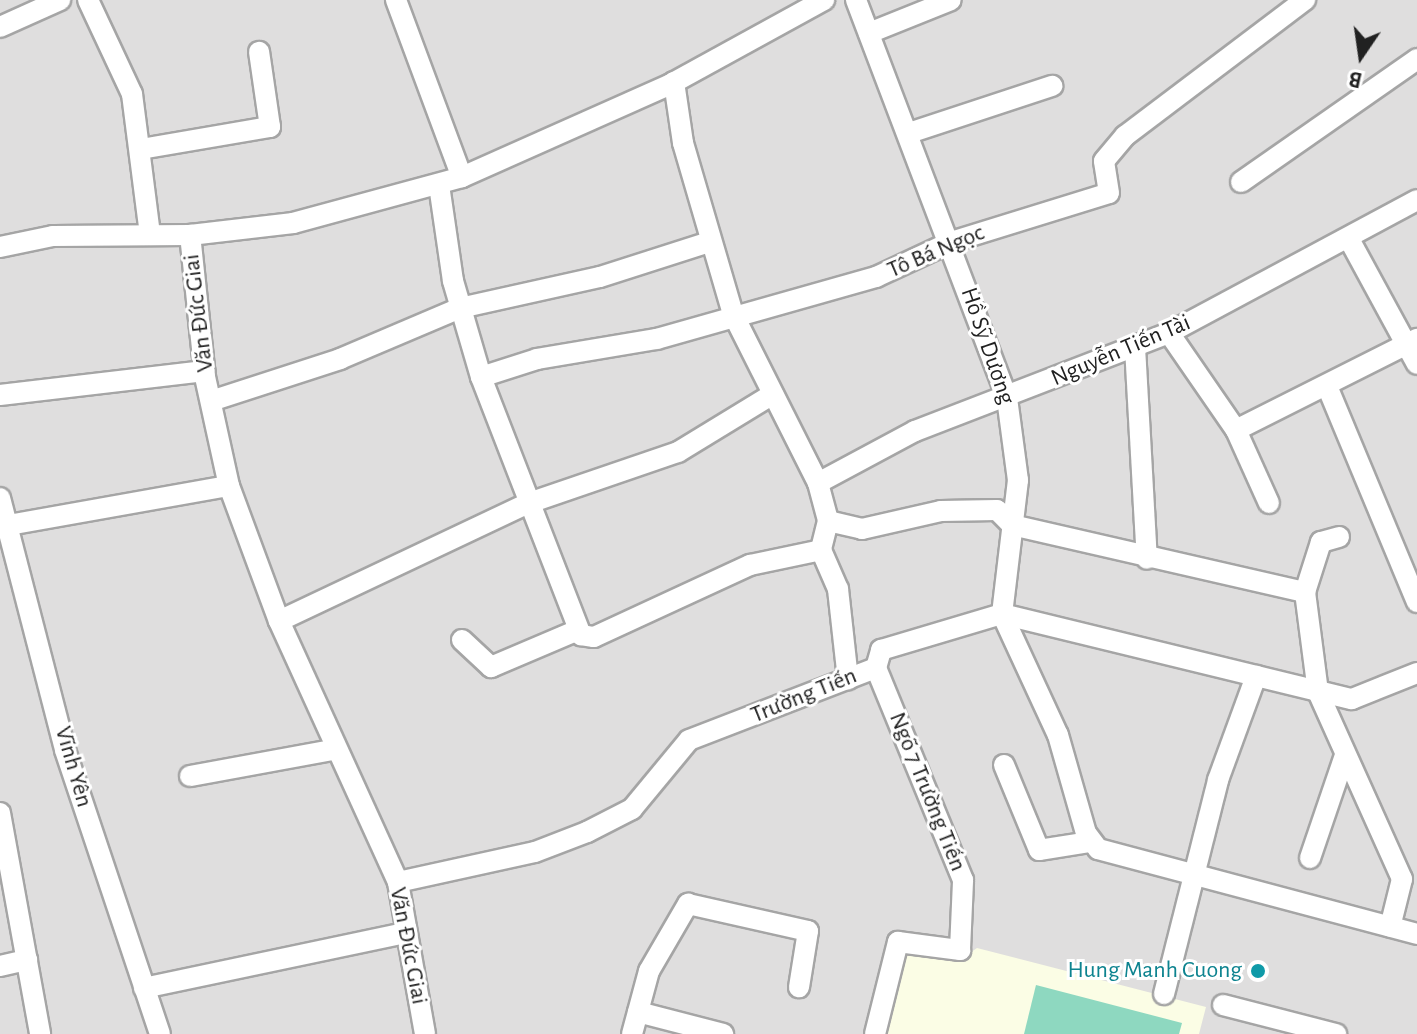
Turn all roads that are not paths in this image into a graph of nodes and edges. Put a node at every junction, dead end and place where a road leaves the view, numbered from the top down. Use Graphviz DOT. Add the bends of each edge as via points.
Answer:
graph roads {
  1 [pos="60,0"];
  2 [pos="88,0"];
  3 [pos="396,0"];
  4 [pos="824,0"];
  5 [pos="856,0"];
  6 [pos="951,0"];
  7 [pos="1305,0"];
  8 [pos="0,27"];
  9 [pos="869,33"];
  10 [pos="259,52"];
  11 [pos="1417,59"];
  12 [pos="674,82"];
  13 [pos="1052,86"];
  14 [pos="909,133"];
  15 [pos="141,149"];
  16 [pos="462,177"];
  17 [pos="1241,182"];
  18 [pos="439,185"];
  19 [pos="1417,200"];
  20 [pos="150,235"];
  21 [pos="190,235"];
  22 [pos="1349,239"];
  23 [pos="709,242"];
  24 [pos="951,242"];
  25 [pos="0,247"];
  26 [pos="460,308"];
  27 [pos="733,314"];
  28 [pos="1169,333"];
  29 [pos="1413,341"];
  30 [pos="1135,347"];
  31 [pos="1417,364"];
  32 [pos="205,371"];
  33 [pos="481,377"];
  34 [pos="1327,386"];
  35 [pos="773,394"];
  36 [pos="0,395"];
  37 [pos="1007,398"];
  38 [pos="214,400"];
  39 [pos="1236,430"];
  40 [pos="818,483"];
  41 [pos="229,486"];
  42 [pos="0,498"];
  43 [pos="1269,503"];
  44 [pos="526,504"];
  45 [pos="828,521"];
  46 [pos="9,525"];
  47 [pos="1012,525"];
  48 [pos="1339,537"];
  49 [pos="821,550"];
  50 [pos="1147,559"];
  51 [pos="1305,592"];
  52 [pos="1417,602"];
  53 [pos="1002,614"];
  54 [pos="279,621"];
  55 [pos="576,631"];
  56 [pos="462,640"];
  57 [pos="876,668"];
  58 [pos="1417,673"];
  59 [pos="1256,676"];
  60 [pos="848,679"];
  61 [pos="1318,692"];
  62 [pos="337,749"];
  63 [pos="1344,758"];
  64 [pos="1004,765"];
  65 [pos="190,776"];
  66 [pos="0,813"];
  67 [pos="1090,842"];
  68 [pos="1310,858"];
  69 [pos="1193,879"];
  70 [pos="398,882"];
  71 [pos="1390,927"];
  72 [pos="405,933"];
  73 [pos="1417,934"];
  74 [pos="27,960"];
  75 [pos="0,966"];
  76 [pos="799,987"];
  77 [pos="144,988"];
  78 [pos="1164,994"];
  79 [pos="1223,1005"];
  80 [pos="638,1012"];
  81 [pos="40,1034"];
  82 [pos="160,1034"];
  83 [pos="425,1034"];
  84 [pos="632,1034"];
  85 [pos="723,1034"];
  86 [pos="875,1034"];
  87 [pos="1336,1034"];
  1 -- 8 [label="street"];
  2 -- 15 [label="street" via="132,94"];
  3 -- 16 [label="street"];
  4 -- 12 [label="street, Văn Đức Giai"];
  5 -- 9 [label="street, Hồ Sỹ Dương"];
  6 -- 9 [label="street"];
  7 -- 24 [label="street, Tô Bá Ngọc" via="1125,136 1104,161 1109,193"];
  9 -- 14 [label="street, Hồ Sỹ Dương"];
  10 -- 15 [label="street" via="270,127"];
  11 -- 17 [label="street"];
  12 -- 16 [label="street, Văn Đức Giai"];
  12 -- 23 [label="street"];
  13 -- 14 [label="street"];
  14 -- 24 [label="street, Hồ Sỹ Dương"];
  15 -- 20 [label="street"];
  16 -- 18 [label="street, Văn Đức Giai"];
  18 -- 21 [label="street, Văn Đức Giai" via="293,223"];
  18 -- 26 [label="street"];
  19 -- 22 [label="street, Nguyễn Tiến Tài"];
  20 -- 21 [label="street"];
  20 -- 25 [label="street" via="53,236"];
  21 -- 32 [label="street, Văn Đức Giai"];
  22 -- 28 [label="street, Nguyễn Tiến Tài"];
  22 -- 29 [label="street"];
  23 -- 26 [label="street" via="600,277"];
  23 -- 27 [label="street"];
  24 -- 27 [label="street, Tô Bá Ngọc" via="876,277"];
  24 -- 37 [label="street, Hồ Sỹ Dương"];
  26 -- 33 [label="street"];
  26 -- 38 [label="street" via="340,359"];
  27 -- 33 [label="street, Tô Bá Ngọc"];
  27 -- 35 [label="street"];
  28 -- 30 [label="street, Nguyễn Tiến Tài"];
  28 -- 39 [label="street"];
  29 -- 31 [label="street"];
  29 -- 34 [label="street"];
  30 -- 37 [label="street, Nguyễn Tiến Tài"];
  30 -- 50 [label="street"];
  32 -- 36 [label="street"];
  32 -- 38 [label="street, Văn Đức Giai"];
  33 -- 44 [label="street"];
  34 -- 39 [label="street"];
  34 -- 52 [label="street"];
  35 -- 40 [label="street"];
  35 -- 44 [label="street" via="678,452"];
  37 -- 40 [label="street, Nguyễn Tiến Tài" via="915,431"];
  37 -- 47 [label="street, Hồ Sỹ Dương" via="1018,480"];
  38 -- 41 [label="street, Văn Đức Giai"];
  39 -- 43 [label="street"];
  40 -- 45 [label="street"];
  41 -- 46 [label="street"];
  41 -- 54 [label="street, Văn Đức Giai"];
  42 -- 46 [label="street, Vĩnh Yên"];
  44 -- 54 [label="street"];
  44 -- 55 [label="street"];
  45 -- 47 [label="street" via="862,529 941,511 997,510"];
  45 -- 49 [label="street"];
  46 -- 77 [label="street, Vĩnh Yên" via="65,750"];
  47 -- 50 [label="street"];
  47 -- 53 [label="street, Hồ Sỹ Dương"];
  48 -- 51 [label="street" via="1321,542"];
  49 -- 55 [label="street" via="750,565 594,637"];
  49 -- 60 [label="street" via="838,589"];
  50 -- 51 [label="street"];
  51 -- 61 [label="street"];
  53 -- 57 [label="street, Trường Tiến" via="881,650"];
  53 -- 59 [label="street"];
  53 -- 67 [label="street" via="1058,735"];
  54 -- 62 [label="street, Văn Đức Giai"];
  55 -- 56 [label="street" via="495,667"];
  57 -- 60 [label="street, Trường Tiến"];
  57 -- 86 [label="street, Ngõ 7 Trường Tiến" via="963,880 960,950 898,942"];
  58 -- 61 [label="street" via="1352,699"];
  59 -- 61 [label="street"];
  59 -- 69 [label="street" via="1218,780"];
  60 -- 70 [label="street, Trường Tiến" via="689,740 632,809 587,832 535,852"];
  61 -- 63 [label="street"];
  62 -- 65 [label="street"];
  62 -- 70 [label="street, Văn Đức Giai"];
  63 -- 68 [label="street"];
  63 -- 71 [label="street" via="1402,879"];
  64 -- 67 [label="street" via="1039,850"];
  66 -- 74 [label="street"];
  67 -- 69 [label="street" via="1116,858"];
  69 -- 71 [label="street"];
  69 -- 78 [label="street"];
  70 -- 72 [label="street, Văn Đức Giai"];
  71 -- 73 [label="street"];
  72 -- 77 [label="street"];
  72 -- 83 [label="street, Văn Đức Giai"];
  74 -- 75 [label="street"];
  74 -- 81 [label="street"];
  76 -- 80 [label="street" via="808,931 691,903 655,957"];
  77 -- 82 [label="street, Vĩnh Yên"];
  79 -- 87 [label="street"];
  80 -- 84 [label="street"];
  80 -- 85 [label="street"];
}
